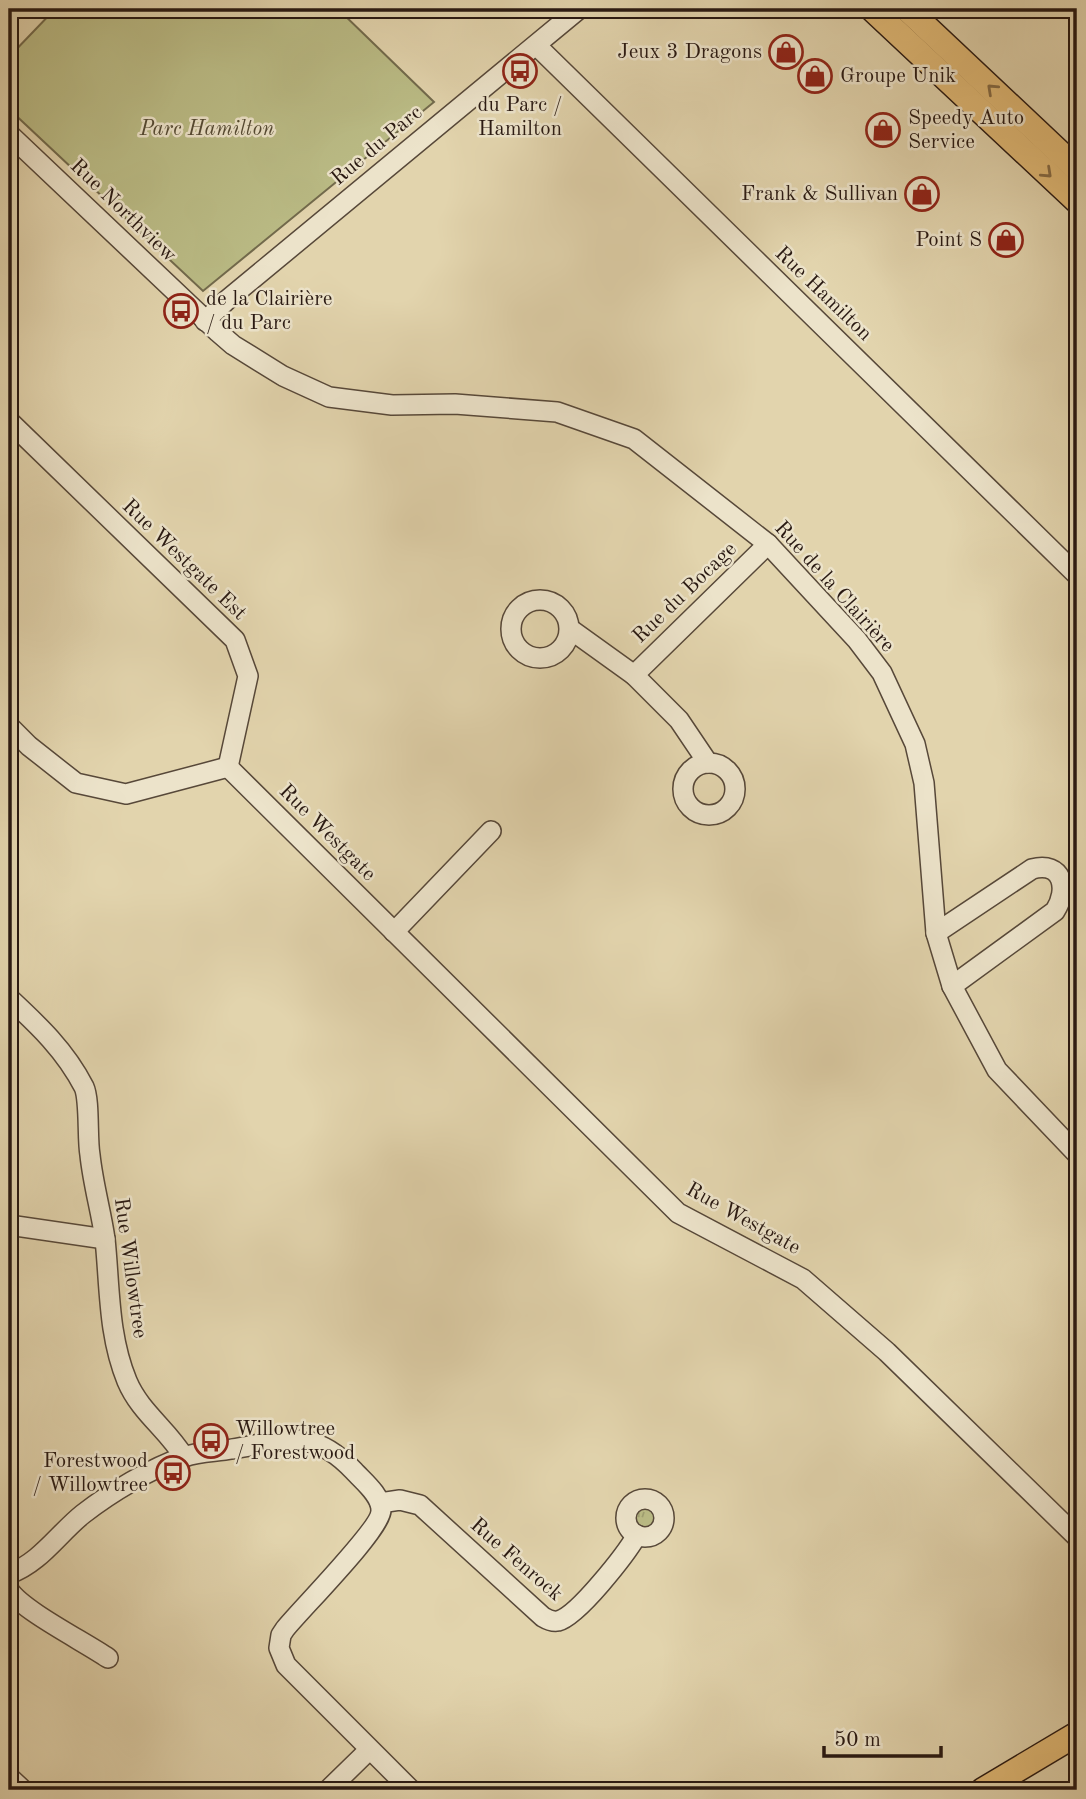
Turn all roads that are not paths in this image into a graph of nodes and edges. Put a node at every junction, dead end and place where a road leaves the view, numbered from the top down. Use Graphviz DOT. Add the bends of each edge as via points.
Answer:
graph roads {
  1 [pos="579,9"];
  2 [pos="872,9"];
  3 [pos="907,9"];
  4 [pos="537,46"];
  5 [pos="9,134"];
  6 [pos="1077,169"];
  7 [pos="1077,201"];
  8 [pos="205,321"];
  9 [pos="9,421"];
  10 [pos="768,544"];
  11 [pos="1077,575"];
  12 [pos="570,629"];
  13 [pos="634,675"];
  14 [pos="9,726"];
  15 [pos="708,764"];
  16 [pos="228,767"];
  17 [pos="491,831"];
  18 [pos="394,932"];
  19 [pos="936,933"];
  20 [pos="951,986"];
  21 [pos="9,998"];
  22 [pos="1074,1144"];
  23 [pos="9,1225"];
  24 [pos="105,1239"];
  25 [pos="184,1457"];
  26 [pos="380,1503"];
  27 [pos="637,1535"];
  28 [pos="1077,1537"];
  29 [pos="9,1574"];
  30 [pos="9,1590"];
  31 [pos="108,1658"];
  32 [pos="1077,1734"];
  33 [pos="369,1749"];
  34 [pos="9,1777"];
  35 [pos="23,1790"];
  36 [pos="328,1790"];
  37 [pos="411,1790"];
  38 [pos="984,1790"];
  1 -- 4 [label="street, Rue du Parc"];
  2 -- 7 [label="main road, one-way"];
  6 -- 3 [label="main road, one-way"];
  4 -- 8 [label="street, Rue du Parc"];
  4 -- 11 [label="street, Rue Hamilton"];
  5 -- 8 [label="street, Rue Northview"];
  8 -- 10 [label="street, Rue de la Clairière" via="283,376 329,397 392,405 455,404 557,412 634,439"];
  9 -- 16 [label="street, Rue Westgate Est" via="235,640 248,676"];
  10 -- 13 [label="street, Rue du Bocage"];
  10 -- 19 [label="street, Rue de la Clairière" via="882,673 915,744 924,783"];
  12 -- 13 [label="street, Rue du Bocage"];
  13 -- 15 [label="street, Rue du Bocage" via="679,719"];
  14 -- 16 [label="street" via="76,783 125,794"];
  16 -- 18 [label="street, Rue Westgate"];
  17 -- 18 [label="street"];
  18 -- 28 [label="street, Rue Westgate" via="678,1213 803,1279 887,1352"];
  19 -- 20 [label="street, Rue de la Clairière"];
  19 -- 20 [label="street" via="1032,869 1043,866 1055,872 1062,883 1063,898 1055,911"];
  20 -- 22 [label="street, Rue de la Clairière" via="997,1070"];
  21 -- 24 [label="street, Rue Willowtree" via="52,1038 85,1089 90,1155"];
  23 -- 24 [label="street"];
  24 -- 25 [label="street, Rue Willowtree" via="108,1303 126,1380 145,1412"];
  25 -- 26 [label="street" via="283,1439 310,1442 350,1467"];
  25 -- 29 [label="street" via="107,1497 36,1559"];
  26 -- 27 [label="street, Rue Fenrock" via="400,1500 420,1505 551,1621 573,1612"];
  26 -- 33 [label="street" via="380,1518 285,1629 279,1648 296,1678"];
  30 -- 31 [label="street" via="29,1608"];
  32 -- 38 [label="main road"];
  33 -- 36 [label="street"];
  33 -- 37 [label="street"];
  34 -- 35 [label="street"];
}
